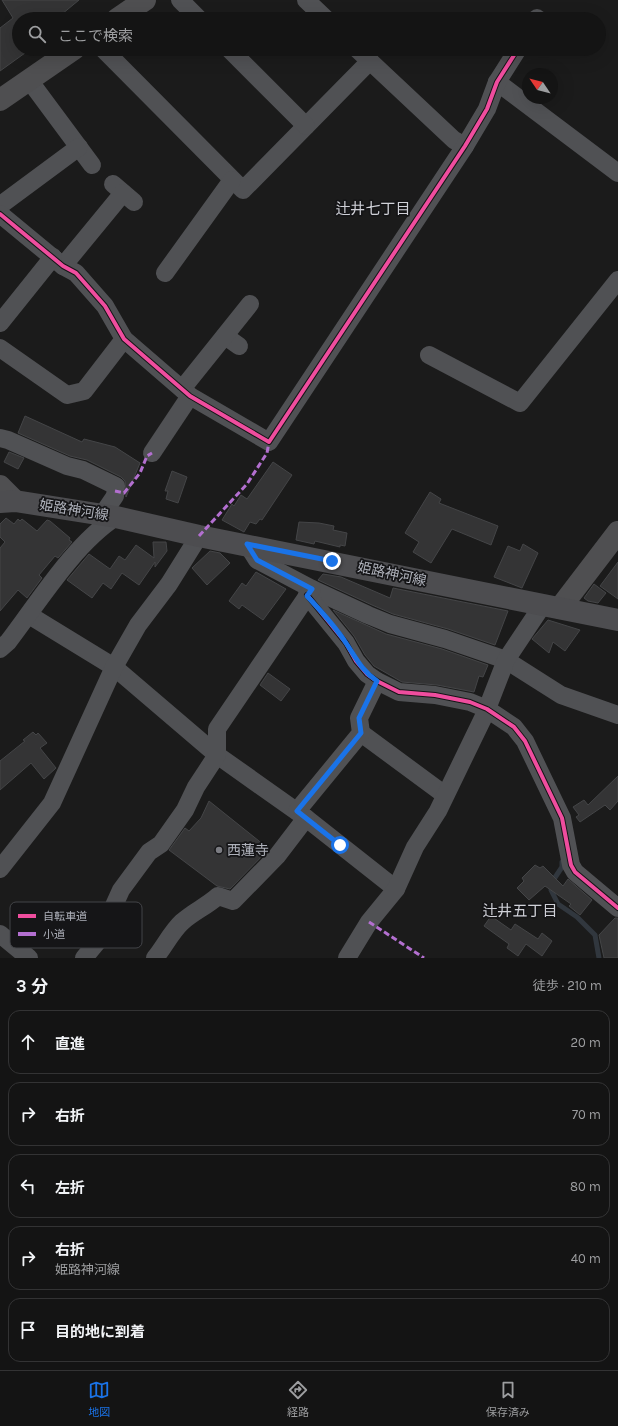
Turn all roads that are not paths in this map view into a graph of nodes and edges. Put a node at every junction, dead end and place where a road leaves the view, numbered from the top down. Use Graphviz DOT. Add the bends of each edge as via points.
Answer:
graph roads {
  1 [pos="144,0"];
  2 [pos="180,0"];
  3 [pos="306,0"];
  4 [pos="127,12"];
  5 [pos="192,12"];
  6 [pos="319,12"];
  7 [pos="64,56"];
  8 [pos="110,56"];
  9 [pos="236,56"];
  10 [pos="365,56"];
  11 [pos="514,56"];
  12 [pos="370,61"];
  13 [pos="28,80"];
  14 [pos="497,82"];
  15 [pos="2,94"];
  16 [pos="306,126"];
  17 [pos="465,146"];
  18 [pos="79,147"];
  19 [pos="92,165"];
  20 [pos="618,172"];
  21 [pos="232,180"];
  22 [pos="124,193"];
  23 [pos="1,209"];
  24 [pos="58,262"];
  25 [pos="165,273"];
  26 [pos="618,280"];
  27 [pos="250,304"];
  28 [pos="0,322"];
  29 [pos="124,339"];
  30 [pos="0,348"];
  31 [pos="429,355"];
  32 [pos="186,393"];
  33 [pos="0,438"];
  34 [pos="152,453"];
  35 [pos="5,496"];
  36 [pos="109,516"];
  37 [pos="618,532"];
  38 [pos="199,536"];
  39 [pos="247,544"];
  40 [pos="309,592"];
  41 [pos="551,607"];
  42 [pos="29,615"];
  43 [pos="618,620"];
  44 [pos="0,649"];
  45 [pos="506,660"];
  46 [pos="114,667"];
  47 [pos="377,681"];
  48 [pos="487,709"];
  49 [pos="618,715"];
  50 [pos="361,733"];
  51 [pos="216,756"];
  52 [pos="445,795"];
  53 [pos="302,815"];
  54 [pos="0,869"];
  55 [pos="396,889"];
  56 [pos="116,902"];
  57 [pos="618,908"];
  58 [pos="0,934"];
  59 [pos="10,942"];
  60 [pos="17,948"];
  61 [pos="92,948"];
  62 [pos="29,958"];
  63 [pos="84,958"];
  64 [pos="155,958"];
  65 [pos="347,958"];
  1 -- 4 [label="street"];
  2 -- 5 [label="street"];
  3 -- 6 [label="street"];
  7 -- 13 [label="street"];
  8 -- 21 [label="street"];
  9 -- 16 [label="street"];
  10 -- 12 [label="street"];
  11 -- 14 [label="street"];
  12 -- 16 [label="street"];
  12 -- 17 [label="street" via="454,140"];
  13 -- 15 [label="street"];
  13 -- 18 [label="street"];
  14 -- 17 [label="street" via="487,109"];
  14 -- 20 [label="street"];
  16 -- 21 [label="street" via="243,190"];
  17 -- 32 [label="street" via="269,442"];
  18 -- 19 [label="street"];
  18 -- 23 [label="street"];
  21 -- 25 [label="street"];
  22 -- 24 [label="street"];
  23 -- 24 [label="street"];
  24 -- 28 [label="street"];
  24 -- 29 [label="street" via="76,273 105,306"];
  26 -- 31 [label="street" via="520,403"];
  27 -- 32 [label="street" via="232,341"];
  29 -- 30 [label="street" via="84,391 67,395"];
  29 -- 32 [label="street"];
  32 -- 34 [label="street"];
  33 -- 36 [label="street" via="67,466 83,470 116,486"];
  35 -- 36 [label="main road, 姫路神河線"];
  36 -- 38 [label="main road, 姫路神河線"];
  36 -- 42 [label="street" via="76,553"];
  37 -- 41 [label="street"];
  38 -- 39 [label="main road, 姫路神河線"];
  38 -- 46 [label="street" via="169,584 138,625"];
  39 -- 40 [label="street" via="257,560"];
  39 -- 41 [label="main road, 姫路神河線"];
  40 -- 45 [label="street" via="390,624"];
  40 -- 47 [label="street" via="346,642 356,661"];
  40 -- 51 [label="street" via="217,729"];
  41 -- 43 [label="main road, 姫路神河線"];
  41 -- 45 [label="street"];
  42 -- 44 [label="street"];
  42 -- 46 [label="street"];
  45 -- 48 [label="street"];
  45 -- 49 [label="street" via="560,695"];
  46 -- 51 [label="street"];
  46 -- 54 [label="street" via="52,802"];
  47 -- 48 [label="street" via="399,692 435,695 470,702"];
  47 -- 50 [label="street" via="359,718"];
  48 -- 52 [label="street"];
  48 -- 57 [label="street" via="514,727 525,741 562,818 571,866"];
  50 -- 52 [label="street"];
  50 -- 53 [label="street"];
  51 -- 53 [label="street"];
  51 -- 56 [label="street" via="185,810 161,844 149,852 121,890"];
  52 -- 55 [label="street" via="438,811 415,846"];
  53 -- 55 [label="street"];
  53 -- 64 [label="street" via="277,856 233,900 218,896 206,908 192,914 180,924"];
  55 -- 65 [label="street" via="369,922"];
  58 -- 59 [label="street"];
  60 -- 62 [label="street"];
  61 -- 63 [label="street"];
}
